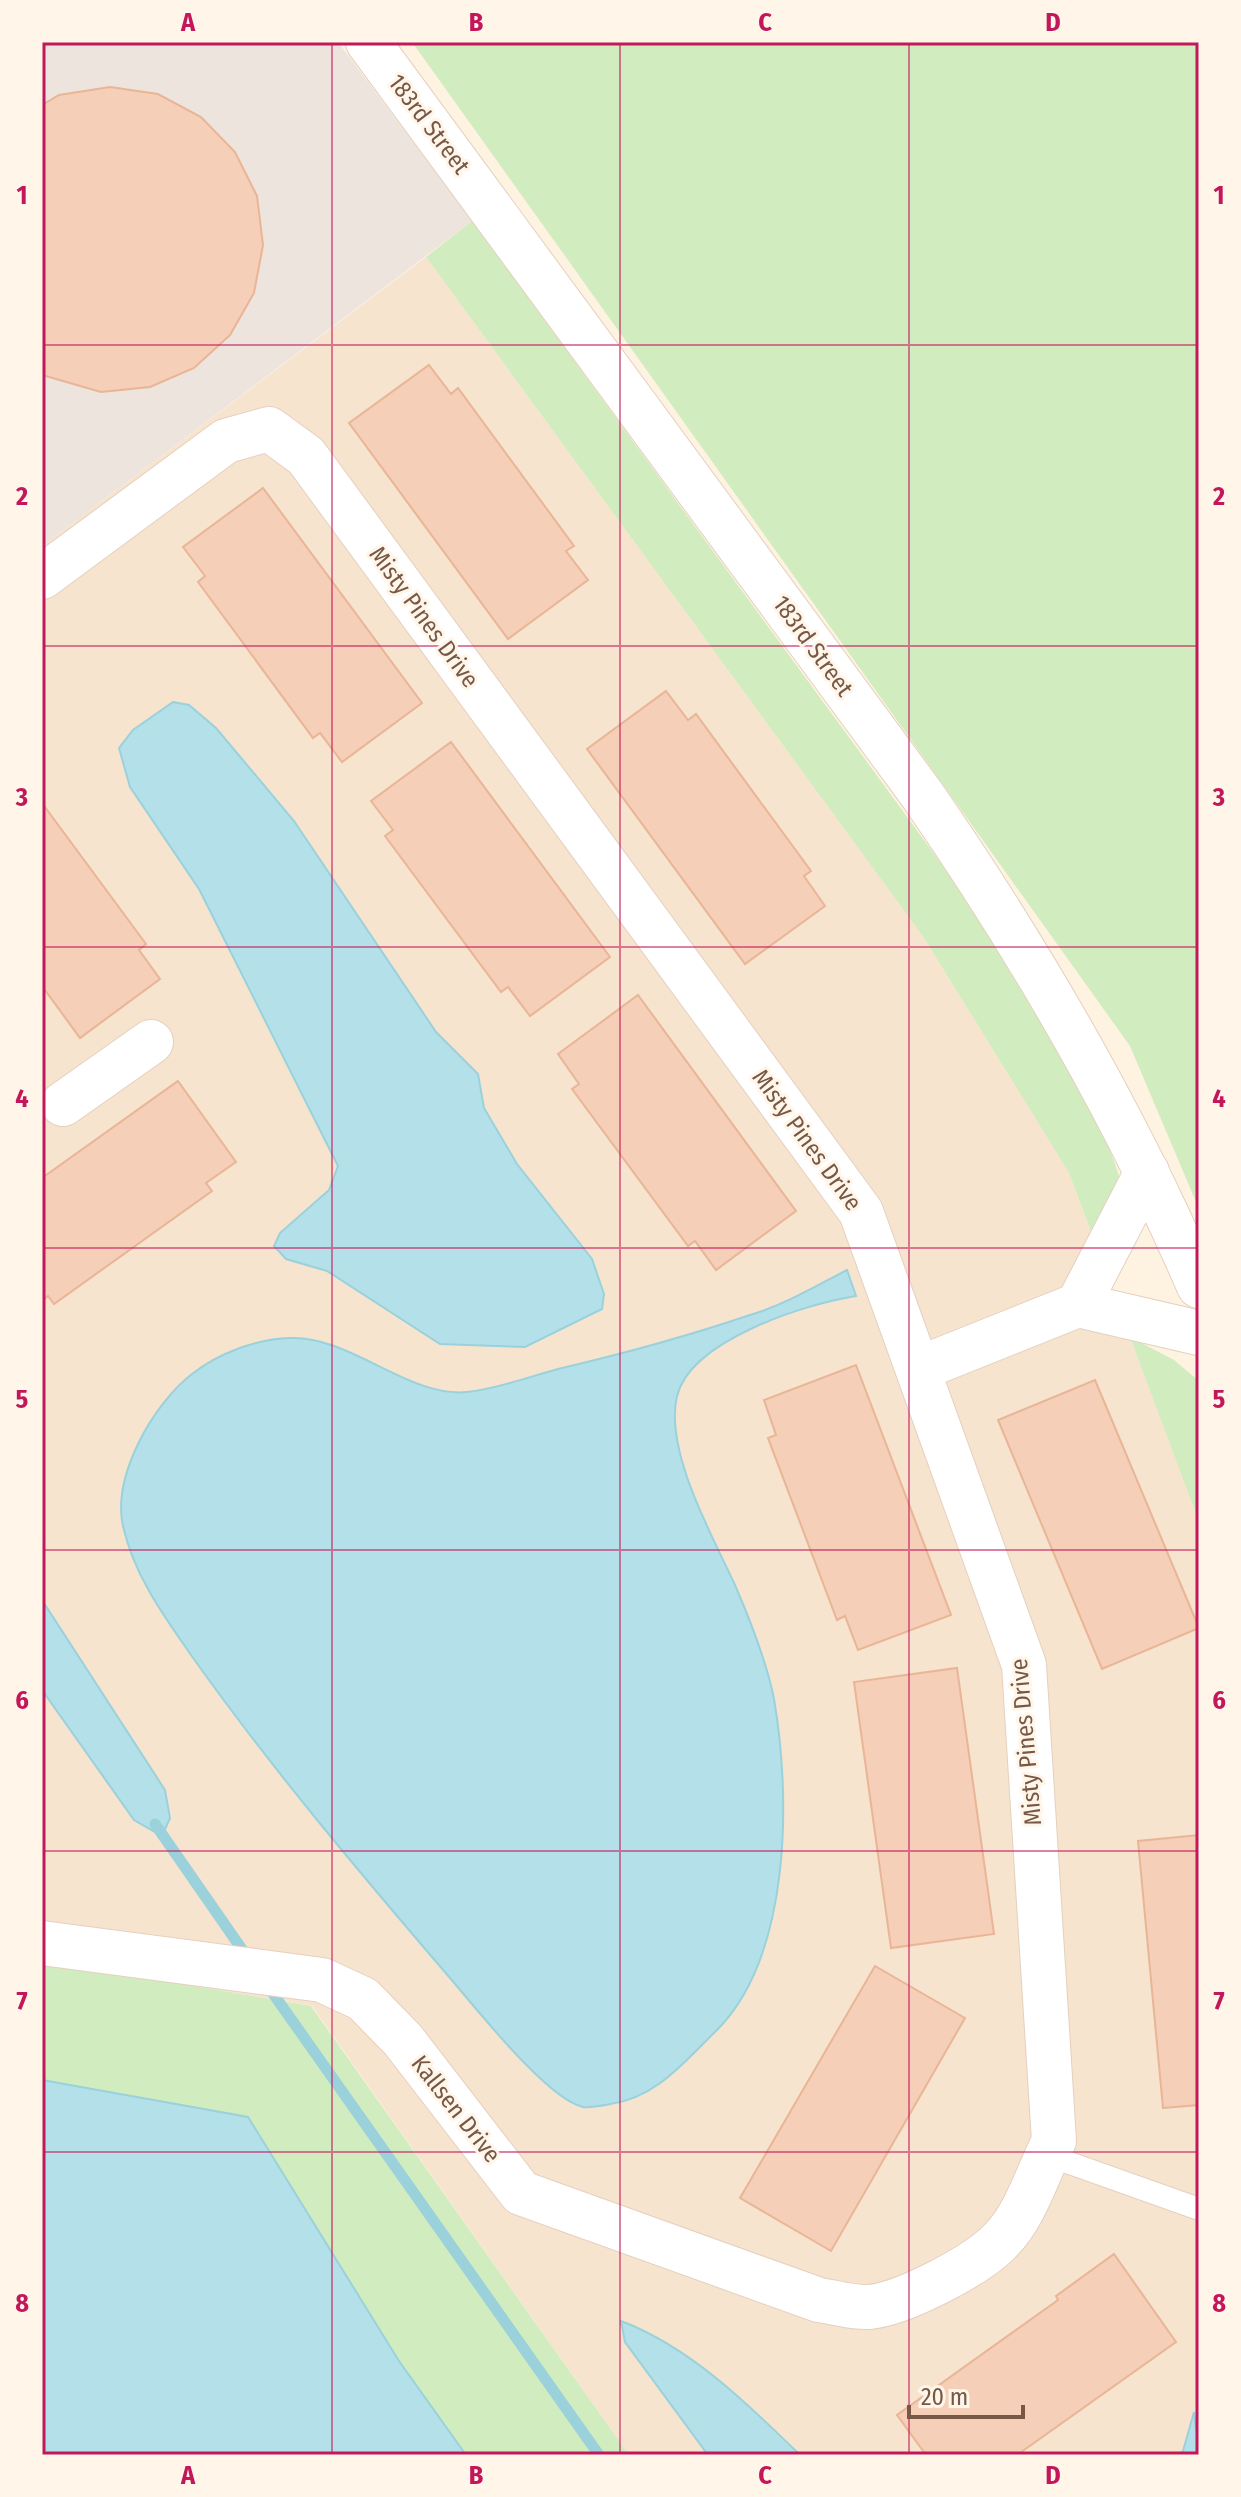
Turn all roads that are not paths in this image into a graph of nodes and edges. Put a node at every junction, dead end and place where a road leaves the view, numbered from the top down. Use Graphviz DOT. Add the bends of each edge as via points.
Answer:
graph roads {
  1 [pos="368,42"];
  2 [pos="42,577"];
  3 [pos="151,1042"];
  4 [pos="49,1100"];
  5 [pos="1147,1172"];
  6 [pos="1199,1286"];
  7 [pos="1078,1305"];
  8 [pos="1199,1333"];
  9 [pos="918,1369"];
  10 [pos="42,1943"];
  11 [pos="1047,2155"];
  12 [pos="1199,2209"];
  13 [pos="869,2307"];
  1 -- 5 [label="street, 183rd Street" via="989,892 1077,1038"];
  2 -- 9 [label="street, Misty Pines Drive" via="226,441 269,429 306,456 861,1212"];
  3 -- 4 [label="street"];
  5 -- 6 [label="street, 183rd Street"];
  5 -- 7 [label="street"];
  7 -- 8 [label="street"];
  7 -- 9 [label="street"];
  9 -- 11 [label="street, Misty Pines Drive" via="1024,1665 1054,2141"];
  10 -- 13 [label="street, Kallsen Drive" via="322,1980 363,1999 403,2040 521,2193 819,2300"];
  11 -- 12 [label="lane"];
  11 -- 13 [label="street, Misty Pines Drive" via="1002,2240 957,2271"];
}
